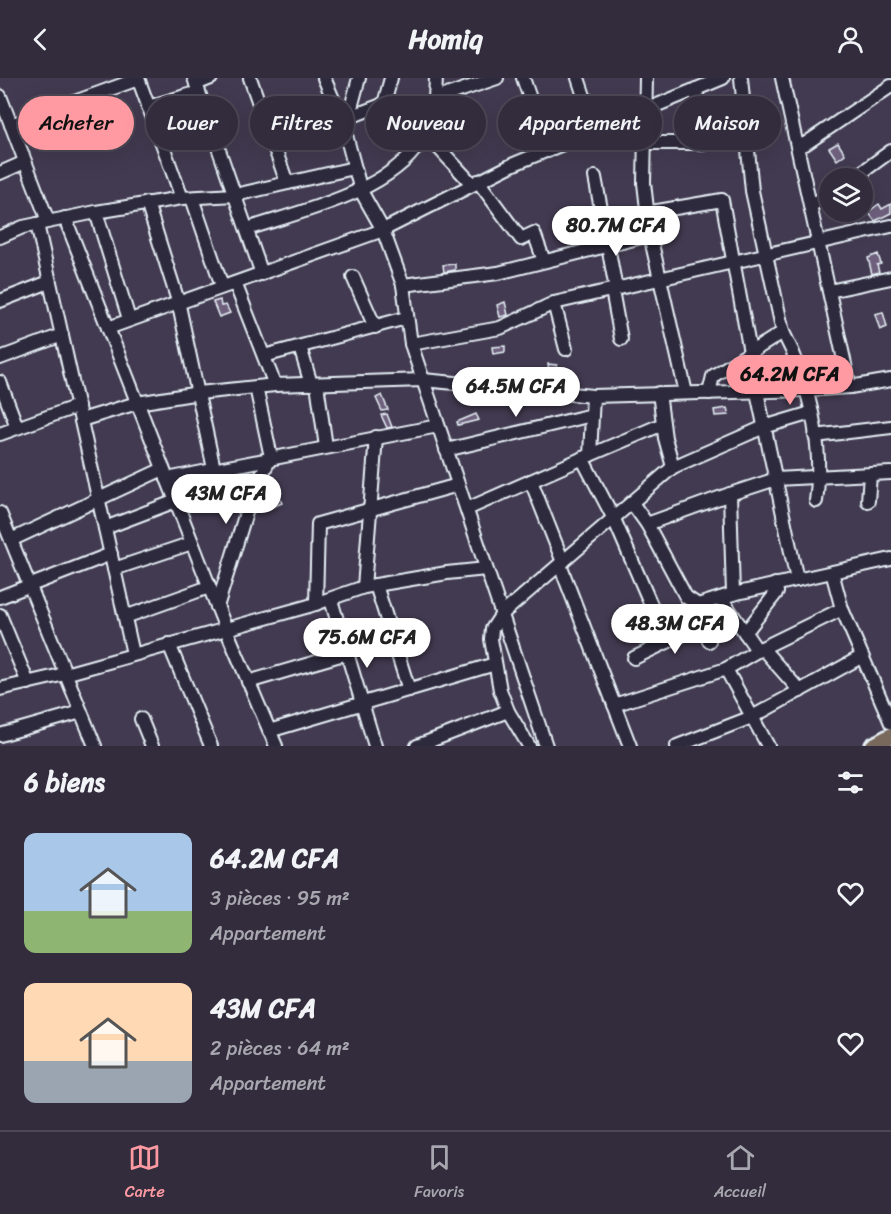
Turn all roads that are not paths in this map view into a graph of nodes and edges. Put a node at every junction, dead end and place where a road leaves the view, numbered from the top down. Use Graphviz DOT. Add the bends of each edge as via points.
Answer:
graph roads {
  1 [pos="211,78"];
  2 [pos="250,78"];
  3 [pos="324,78"];
  4 [pos="359,78"];
  5 [pos="391,78"];
  6 [pos="436,78"];
  7 [pos="497,78"];
  8 [pos="523,78"];
  9 [pos="578,78"];
  10 [pos="646,78"];
  11 [pos="723,78"];
  12 [pos="741,78"];
  13 [pos="782,78"];
  14 [pos="138,79"];
  15 [pos="197,84"];
  16 [pos="891,86"];
  17 [pos="696,89"];
  18 [pos="0,96"];
  19 [pos="171,96"];
  20 [pos="333,96"];
  21 [pos="353,96"];
  22 [pos="435,96"];
  23 [pos="444,96"];
  24 [pos="584,96"];
  25 [pos="645,96"];
  26 [pos="146,101"];
  27 [pos="662,104"];
  28 [pos="3,111"];
  29 [pos="354,116"];
  30 [pos="11,124"];
  31 [pos="662,143"];
  32 [pos="797,145"];
  33 [pos="166,150"];
  34 [pos="351,150"];
  35 [pos="412,150"];
  36 [pos="442,150"];
  37 [pos="645,150"];
  38 [pos="548,151"];
  39 [pos="891,151"];
  40 [pos="25,162"];
  41 [pos="354,168"];
  42 [pos="868,168"];
  43 [pos="0,172"];
  44 [pos="595,177"];
  45 [pos="475,182"];
  46 [pos="287,183"];
  47 [pos="361,191"];
  48 [pos="235,195"];
  49 [pos="187,198"];
  50 [pos="819,201"];
  51 [pos="147,203"];
  52 [pos="810,206"];
  53 [pos="96,212"];
  54 [pos="646,213"];
  55 [pos="65,218"];
  56 [pos="43,222"];
  57 [pos="891,226"];
  58 [pos="247,229"];
  59 [pos="383,230"];
  60 [pos="650,235"];
  61 [pos="0,237"];
  62 [pos="818,242"];
  63 [pos="606,244"];
  64 [pos="765,254"];
  65 [pos="544,261"];
  66 [pos="734,261"];
  67 [pos="262,274"];
  68 [pos="353,277"];
  69 [pos="662,278"];
  70 [pos="891,278"];
  71 [pos="49,282"];
  72 [pos="235,283"];
  73 [pos="403,285"];
  74 [pos="222,286"];
  75 [pos="614,290"];
  76 [pos="829,291"];
  77 [pos="0,301"];
  78 [pos="178,301"];
  79 [pos="554,303"];
  80 [pos="406,318"];
  81 [pos="129,319"];
  82 [pos="375,327"];
  83 [pos="108,328"];
  84 [pos="783,332"];
  85 [pos="62,335"];
  86 [pos="621,339"];
  87 [pos="411,344"];
  88 [pos="300,346"];
  89 [pos="566,349"];
  90 [pos="750,352"];
  91 [pos="264,356"];
  92 [pos="0,358"];
  93 [pos="423,380"];
  94 [pos="891,380"];
  95 [pos="0,382"];
  96 [pos="314,384"];
  97 [pos="275,385"];
  98 [pos="256,387"];
  99 [pos="849,387"];
  100 [pos="806,390"];
  101 [pos="757,392"];
  102 [pos="199,393"];
  103 [pos="659,393"];
  104 [pos="686,393"];
  105 [pos="709,393"];
  106 [pos="593,396"];
  107 [pos="137,403"];
  108 [pos="78,405"];
  109 [pos="811,413"];
  110 [pos="592,415"];
  111 [pos="81,420"];
  112 [pos="663,424"];
  113 [pos="17,426"];
  114 [pos="438,426"];
  115 [pos="764,427"];
  116 [pos="891,427"];
  117 [pos="0,434"];
  118 [pos="815,436"];
  119 [pos="376,437"];
  120 [pos="326,447"];
  121 [pos="446,450"];
  122 [pos="271,457"];
  123 [pos="586,457"];
  124 [pos="673,467"];
  125 [pos="214,469"];
  126 [pos="891,473"];
  127 [pos="165,474"];
  128 [pos="820,475"];
  129 [pos="870,475"];
  130 [pos="776,479"];
  131 [pos="531,481"];
  132 [pos="458,485"];
  133 [pos="730,494"];
  134 [pos="99,500"];
  135 [pos="176,501"];
  136 [pos="816,501"];
  137 [pos="867,501"];
  138 [pos="632,503"];
  139 [pos="466,509"];
  140 [pos="370,512"];
  141 [pos="0,513"];
  142 [pos="614,519"];
  143 [pos="647,524"];
  144 [pos="105,528"];
  145 [pos="11,540"];
  146 [pos="192,543"];
  147 [pos="111,554"];
  148 [pos="891,559"];
  149 [pos="562,564"];
  150 [pos="114,569"];
  151 [pos="486,569"];
  152 [pos="832,572"];
  153 [pos="797,579"];
  154 [pos="776,584"];
  155 [pos="30,586"];
  156 [pos="370,586"];
  157 [pos="209,587"];
  158 [pos="727,596"];
  159 [pos="0,597"];
  160 [pos="331,600"];
  161 [pos="316,604"];
  162 [pos="698,605"];
  163 [pos="217,607"];
  164 [pos="842,609"];
  165 [pos="502,614"];
  166 [pos="0,615"];
  167 [pos="125,617"];
  168 [pos="704,624"];
  169 [pos="225,629"];
  170 [pos="745,633"];
  171 [pos="709,641"];
  172 [pos="5,642"];
  173 [pos="667,642"];
  174 [pos="169,644"];
  175 [pos="759,649"];
  176 [pos="347,653"];
  177 [pos="133,654"];
  178 [pos="861,657"];
  179 [pos="634,658"];
  180 [pos="495,664"];
  181 [pos="726,669"];
  182 [pos="65,674"];
  183 [pos="248,682"];
  184 [pos="28,683"];
  185 [pos="0,689"];
  186 [pos="409,690"];
  187 [pos="800,692"];
  188 [pos="362,704"];
  189 [pos="614,705"];
  190 [pos="508,711"];
  191 [pos="81,712"];
  192 [pos="752,717"];
  193 [pos="141,719"];
  194 [pos="891,723"];
  195 [pos="269,731"];
  196 [pos="0,735"];
  197 [pos="891,736"];
  198 [pos="94,746"];
  199 [pos="152,746"];
  200 [pos="212,746"];
  201 [pos="276,746"];
  202 [pos="375,746"];
  203 [pos="417,746"];
  204 [pos="529,746"];
  205 [pos="546,746"];
  206 [pos="630,746"];
  207 [pos="677,746"];
  208 [pos="768,746"];
  209 [pos="873,746"];
  1 -- 15 [label="street"];
  2 -- 46 [label="street"];
  3 -- 20 [label="street"];
  4 -- 21 [label="street"];
  5 -- 29 [label="street" via="384,104"];
  6 -- 22 [label="street"];
  7 -- 23 [label="street"];
  8 -- 38 [label="street"];
  9 -- 24 [label="street"];
  10 -- 25 [label="street"];
  11 -- 17 [label="street"];
  12 -- 64 [label="street" via="749,169"];
  13 -- 32 [label="street"];
  14 -- 26 [label="street"];
  14 -- 30 [label="street"];
  15 -- 19 [label="street"];
  15 -- 48 [label="street"];
  16 -- 32 [label="street" via="805,144"];
  17 -- 27 [label="street"];
  17 -- 31 [label="street" via="703,143"];
  18 -- 28 [label="street"];
  28 -- 30 [label="street"];
  30 -- 40 [label="street"];
  32 -- 52 [label="street"];
  33 -- 49 [label="street"];
  34 -- 41 [label="street"];
  35 -- 47 [label="street"];
  36 -- 45 [label="street"];
  37 -- 54 [label="street"];
  38 -- 45 [label="street"];
  39 -- 42 [label="street"];
  40 -- 43 [label="street"];
  40 -- 56 [label="street"];
  41 -- 46 [label="street"];
  41 -- 47 [label="street"];
  44 -- 63 [label="street"];
  45 -- 59 [label="street"];
  45 -- 65 [label="street" via="521,239 534,233"];
  46 -- 48 [label="street"];
  47 -- 58 [label="street"];
  47 -- 59 [label="street"];
  48 -- 49 [label="street"];
  48 -- 58 [label="street"];
  49 -- 51 [label="street"];
  49 -- 74 [label="street"];
  50 -- 52 [label="street"];
  51 -- 53 [label="street"];
  51 -- 78 [label="street"];
  52 -- 62 [label="street"];
  53 -- 55 [label="street"];
  53 -- 81 [label="street"];
  54 -- 60 [label="street"];
  54 -- 66 [label="street" via="722,200"];
  55 -- 56 [label="street"];
  55 -- 83 [label="street"];
  56 -- 61 [label="street"];
  56 -- 71 [label="street"];
  57 -- 62 [label="street"];
  58 -- 67 [label="street"];
  59 -- 67 [label="street"];
  59 -- 73 [label="street"];
  60 -- 63 [label="street"];
  60 -- 69 [label="street"];
  62 -- 64 [label="street"];
  62 -- 76 [label="street"];
  63 -- 65 [label="street"];
  63 -- 75 [label="street"];
  64 -- 66 [label="street"];
  64 -- 84 [label="street"];
  65 -- 73 [label="street" via="487,275"];
  66 -- 69 [label="street"];
  66 -- 90 [label="street"];
  67 -- 72 [label="street"];
  68 -- 82 [label="street"];
  69 -- 75 [label="street"];
  69 -- 104 [label="street"];
  70 -- 76 [label="street"];
  71 -- 77 [label="street"];
  71 -- 85 [label="street"];
  72 -- 74 [label="street"];
  72 -- 91 [label="street"];
  73 -- 80 [label="street"];
  74 -- 78 [label="street"];
  75 -- 79 [label="street"];
  75 -- 86 [label="street"];
  76 -- 99 [label="street"];
  78 -- 81 [label="street"];
  78 -- 102 [label="street"];
  79 -- 87 [label="street" via="500,328"];
  79 -- 89 [label="street"];
  80 -- 82 [label="street"];
  80 -- 87 [label="street"];
  81 -- 83 [label="street"];
  82 -- 88 [label="street"];
  83 -- 107 [label="street"];
  84 -- 90 [label="street"];
  84 -- 100 [label="street"];
  85 -- 92 [label="street"];
  85 -- 108 [label="street"];
  87 -- 93 [label="street"];
  88 -- 91 [label="street"];
  88 -- 96 [label="street"];
  90 -- 105 [label="street" via="713,376"];
  91 -- 97 [label="street"];
  93 -- 96 [label="street"];
  93 -- 106 [label="street"];
  93 -- 114 [label="street"];
  94 -- 99 [label="street"];
  95 -- 113 [label="street"];
  96 -- 97 [label="street"];
  96 -- 120 [label="street"];
  97 -- 98 [label="street"];
  98 -- 102 [label="street"];
  98 -- 122 [label="street"];
  99 -- 100 [label="street"];
  100 -- 101 [label="street"];
  100 -- 109 [label="street"];
  101 -- 105 [label="street"];
  101 -- 115 [label="street"];
  102 -- 107 [label="street"];
  102 -- 125 [label="street"];
  103 -- 104 [label="street"];
  103 -- 106 [label="street"];
  103 -- 112 [label="street"];
  104 -- 105 [label="street"];
  106 -- 110 [label="street"];
  107 -- 111 [label="street"];
  107 -- 127 [label="street"];
  108 -- 111 [label="street"];
  108 -- 113 [label="street"];
  109 -- 115 [label="street"];
  109 -- 118 [label="street"];
  110 -- 121 [label="street"];
  110 -- 123 [label="street"];
  111 -- 134 [label="street"];
  112 -- 123 [label="street"];
  112 -- 124 [label="street"];
  113 -- 117 [label="street"];
  114 -- 119 [label="street"];
  114 -- 121 [label="street"];
  115 -- 124 [label="street"];
  115 -- 130 [label="street"];
  116 -- 118 [label="street"];
  118 -- 128 [label="street"];
  119 -- 120 [label="street"];
  119 -- 140 [label="street"];
  120 -- 122 [label="street"];
  121 -- 132 [label="street"];
  122 -- 125 [label="street"];
  122 -- 163 [label="street" via="252,493"];
  123 -- 131 [label="street"];
  123 -- 142 [label="street" via="593,483"];
  124 -- 138 [label="street"];
  125 -- 127 [label="street"];
  126 -- 129 [label="street"];
  127 -- 134 [label="street"];
  127 -- 135 [label="street"];
  128 -- 129 [label="street"];
  128 -- 130 [label="street"];
  128 -- 136 [label="street"];
  129 -- 137 [label="street"];
  130 -- 133 [label="street"];
  130 -- 153 [label="street"];
  131 -- 139 [label="street"];
  131 -- 149 [label="street"];
  132 -- 139 [label="street"];
  132 -- 140 [label="street"];
  133 -- 143 [label="street"];
  133 -- 158 [label="street"];
  134 -- 144 [label="street"];
  134 -- 145 [label="street"];
  135 -- 144 [label="street"];
  135 -- 146 [label="street"];
  138 -- 142 [label="street"];
  138 -- 143 [label="street"];
  139 -- 151 [label="street"];
  140 -- 156 [label="street"];
  140 -- 161 [label="street" via="317,526"];
  141 -- 145 [label="street"];
  142 -- 149 [label="street"];
  142 -- 173 [label="street"];
  143 -- 162 [label="street" via="686,597"];
  144 -- 147 [label="street"];
  145 -- 155 [label="street"];
  146 -- 150 [label="street"];
  146 -- 157 [label="street"];
  147 -- 150 [label="street"];
  147 -- 155 [label="street"];
  148 -- 152 [label="street"];
  149 -- 165 [label="street"];
  149 -- 189 [label="street"];
  150 -- 167 [label="street"];
  151 -- 156 [label="street"];
  151 -- 165 [label="street"];
  152 -- 153 [label="street"];
  152 -- 164 [label="street"];
  153 -- 154 [label="street"];
  154 -- 158 [label="street"];
  154 -- 170 [label="street" via="777,592"];
  155 -- 159 [label="street"];
  155 -- 182 [label="street"];
  156 -- 160 [label="street"];
  156 -- 186 [label="street"];
  157 -- 163 [label="street"];
  157 -- 167 [label="street"];
  158 -- 162 [label="street"];
  158 -- 170 [label="street"];
  160 -- 161 [label="street"];
  160 -- 176 [label="street"];
  161 -- 169 [label="street"];
  162 -- 168 [label="street"];
  163 -- 169 [label="street"];
  164 -- 175 [label="street"];
  164 -- 178 [label="street"];
  165 -- 180 [label="street" via="492,629"];
  165 -- 205 [label="street"];
  166 -- 172 [label="street"];
  167 -- 177 [label="street"];
  168 -- 171 [label="street"];
  168 -- 173 [label="street"];
  169 -- 174 [label="street"];
  169 -- 183 [label="street"];
  170 -- 175 [label="street"];
  172 -- 184 [label="street"];
  173 -- 179 [label="street"];
  174 -- 177 [label="street"];
  174 -- 200 [label="street"];
  175 -- 181 [label="street"];
  175 -- 187 [label="street"];
  176 -- 183 [label="street"];
  176 -- 188 [label="street"];
  177 -- 182 [label="street"];
  178 -- 187 [label="street"];
  178 -- 194 [label="street"];
  180 -- 186 [label="street"];
  180 -- 190 [label="street"];
  181 -- 189 [label="street"];
  181 -- 192 [label="street"];
  182 -- 184 [label="street"];
  182 -- 191 [label="street"];
  183 -- 195 [label="street"];
  184 -- 185 [label="street"];
  186 -- 188 [label="street"];
  187 -- 192 [label="street"];
  188 -- 195 [label="street"];
  188 -- 202 [label="street"];
  189 -- 206 [label="street"];
  190 -- 203 [label="street"];
  190 -- 204 [label="street"];
  191 -- 196 [label="street"];
  191 -- 198 [label="street"];
  192 -- 207 [label="street"];
  192 -- 208 [label="street"];
  193 -- 199 [label="street"];
  195 -- 201 [label="street"];
  197 -- 209 [label="main road"];
}
